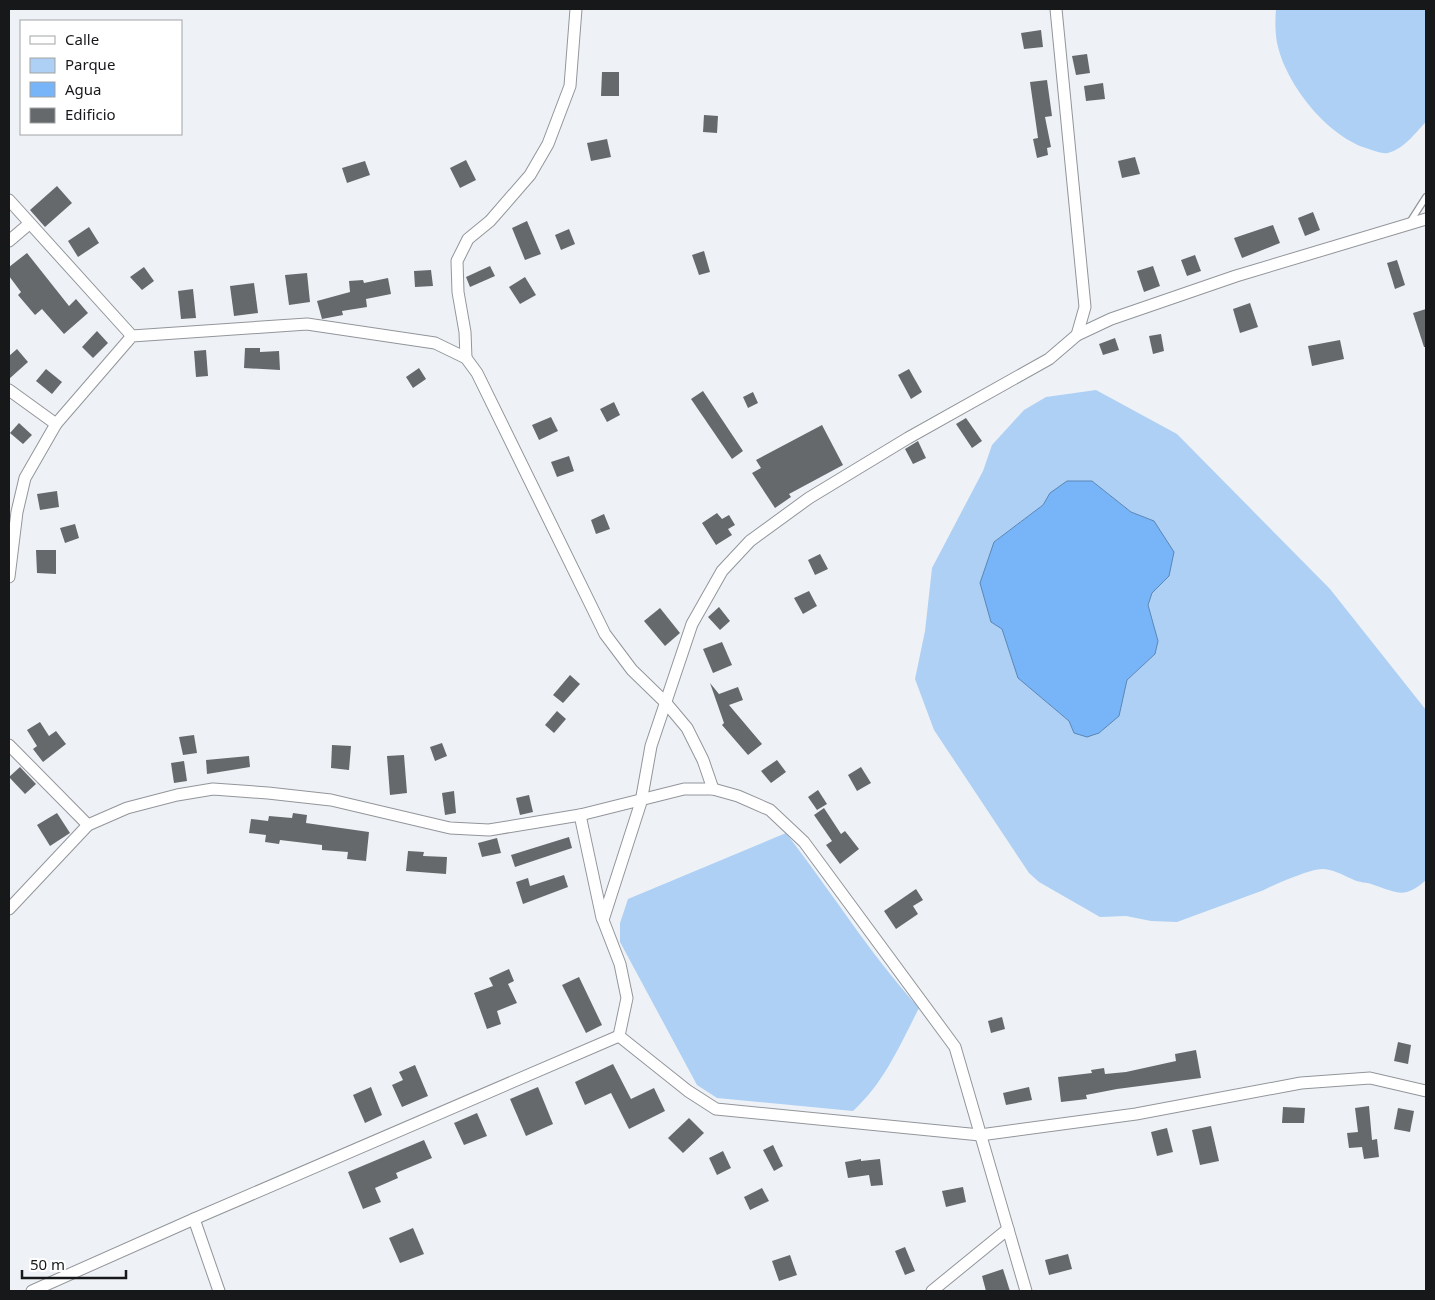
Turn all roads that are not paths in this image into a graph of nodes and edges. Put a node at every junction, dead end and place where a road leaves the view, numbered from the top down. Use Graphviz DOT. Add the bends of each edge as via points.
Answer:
graph roads {
  1 [pos="576,9"];
  2 [pos="1056,9"];
  3 [pos="1426,197"];
  4 [pos="9,200"];
  5 [pos="1426,219"];
  6 [pos="29,224"];
  7 [pos="1407,226"];
  8 [pos="9,241"];
  9 [pos="1077,335"];
  10 [pos="132,336"];
  11 [pos="466,358"];
  12 [pos="9,390"];
  13 [pos="56,424"];
  14 [pos="9,577"];
  15 [pos="666,702"];
  16 [pos="9,745"];
  17 [pos="713,789"];
  18 [pos="641,802"];
  19 [pos="580,815"];
  20 [pos="88,825"];
  21 [pos="9,909"];
  22 [pos="603,920"];
  23 [pos="619,1036"];
  24 [pos="1426,1091"];
  25 [pos="980,1135"];
  26 [pos="194,1219"];
  27 [pos="1008,1229"];
  28 [pos="32,1291"];
  29 [pos="219,1291"];
  30 [pos="932,1291"];
  31 [pos="1026,1291"];
  1 -- 11 [label="street" via="570,86 548,144 530,175 490,221 468,239 459,254 456,268"];
  2 -- 9 [label="street" via="1086,307"];
  3 -- 7 [label="lane"];
  4 -- 6 [label="street"];
  5 -- 7 [label="street"];
  6 -- 8 [label="street"];
  6 -- 10 [label="street"];
  7 -- 9 [label="street" via="1236,276 1111,319"];
  9 -- 15 [label="street" via="1049,359 809,498 750,541 722,571 692,624"];
  10 -- 11 [label="street" via="306,324 435,343"];
  10 -- 13 [label="street"];
  11 -- 15 [label="street" via="478,373 605,634 632,670"];
  12 -- 13 [label="street"];
  13 -- 14 [label="street" via="25,478"];
  15 -- 17 [label="street" via="687,728 704,760"];
  15 -- 18 [label="street" via="651,746"];
  16 -- 20 [label="street"];
  17 -- 18 [label="street" via="684,789"];
  17 -- 25 [label="street" via="770,810 804,842 955,1047"];
  18 -- 19 [label="street"];
  18 -- 22 [label="street"];
  19 -- 20 [label="street" via="488,830 450,828 331,800 214,789 127,808"];
  19 -- 22 [label="street"];
  20 -- 21 [label="street"];
  22 -- 23 [label="street" via="620,964 628,998"];
  23 -- 25 [label="street" via="716,1109"];
  23 -- 26 [label="street"];
  24 -- 25 [label="street" via="1370,1078 1301,1083 1136,1114"];
  25 -- 27 [label="street"];
  26 -- 28 [label="street"];
  26 -- 29 [label="street"];
  27 -- 30 [label="street"];
  27 -- 31 [label="street"];
}
